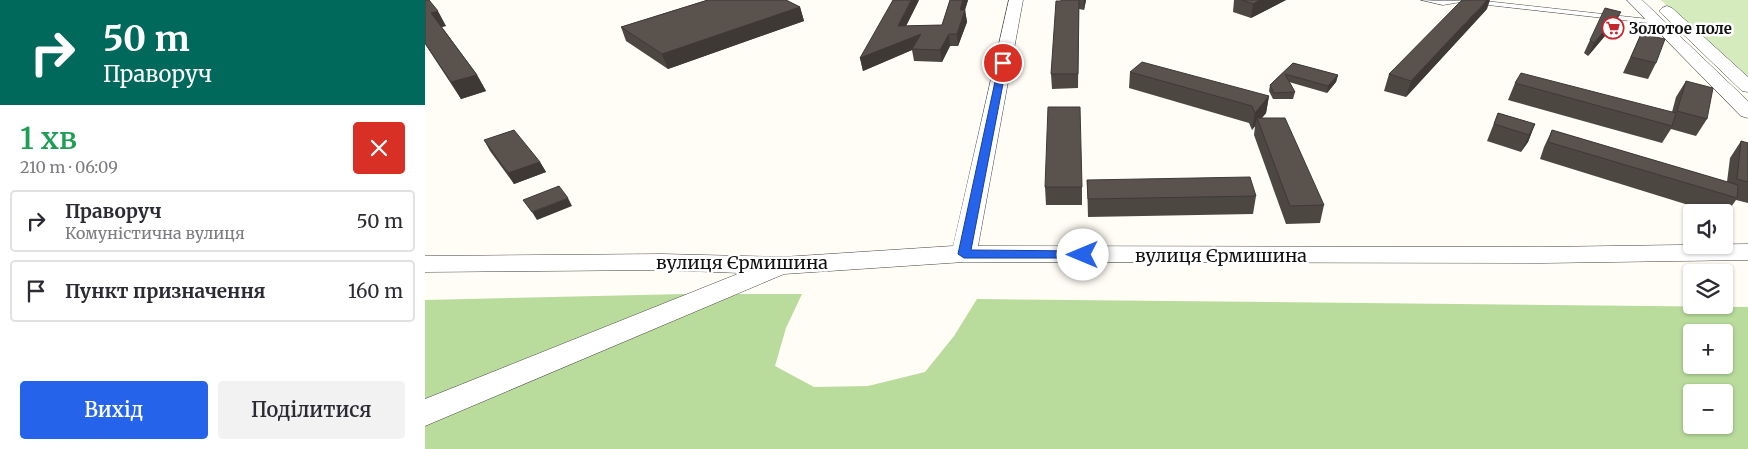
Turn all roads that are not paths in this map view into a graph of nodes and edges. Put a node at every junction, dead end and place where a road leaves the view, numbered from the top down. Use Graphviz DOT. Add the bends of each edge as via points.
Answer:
graph roads {
  1 [pos="1016,0"];
  2 [pos="1424,0"];
  3 [pos="1461,0"];
  4 [pos="1634,0"];
  5 [pos="1656,0"];
  6 [pos="1657,22"];
  7 [pos="1748,87"];
  8 [pos="1748,112"];
  9 [pos="1748,252"];
  10 [pos="964,254"];
  11 [pos="425,264"];
  12 [pos="783,266"];
  13 [pos="425,413"];
  1 -- 10 [label="street"];
  2 -- 3 [label="lane" via="1443,4"];
  3 -- 6 [label="lane"];
  4 -- 6 [label="street"];
  5 -- 7 [label="street"];
  6 -- 8 [label="street"];
  9 -- 10 [label="street, вулиця Єрмишина"];
  10 -- 12 [label="street, вулиця Єрмишина"];
  11 -- 12 [label="street, вулиця Єрмишина" via="662,262"];
  12 -- 13 [label="street"];
}
